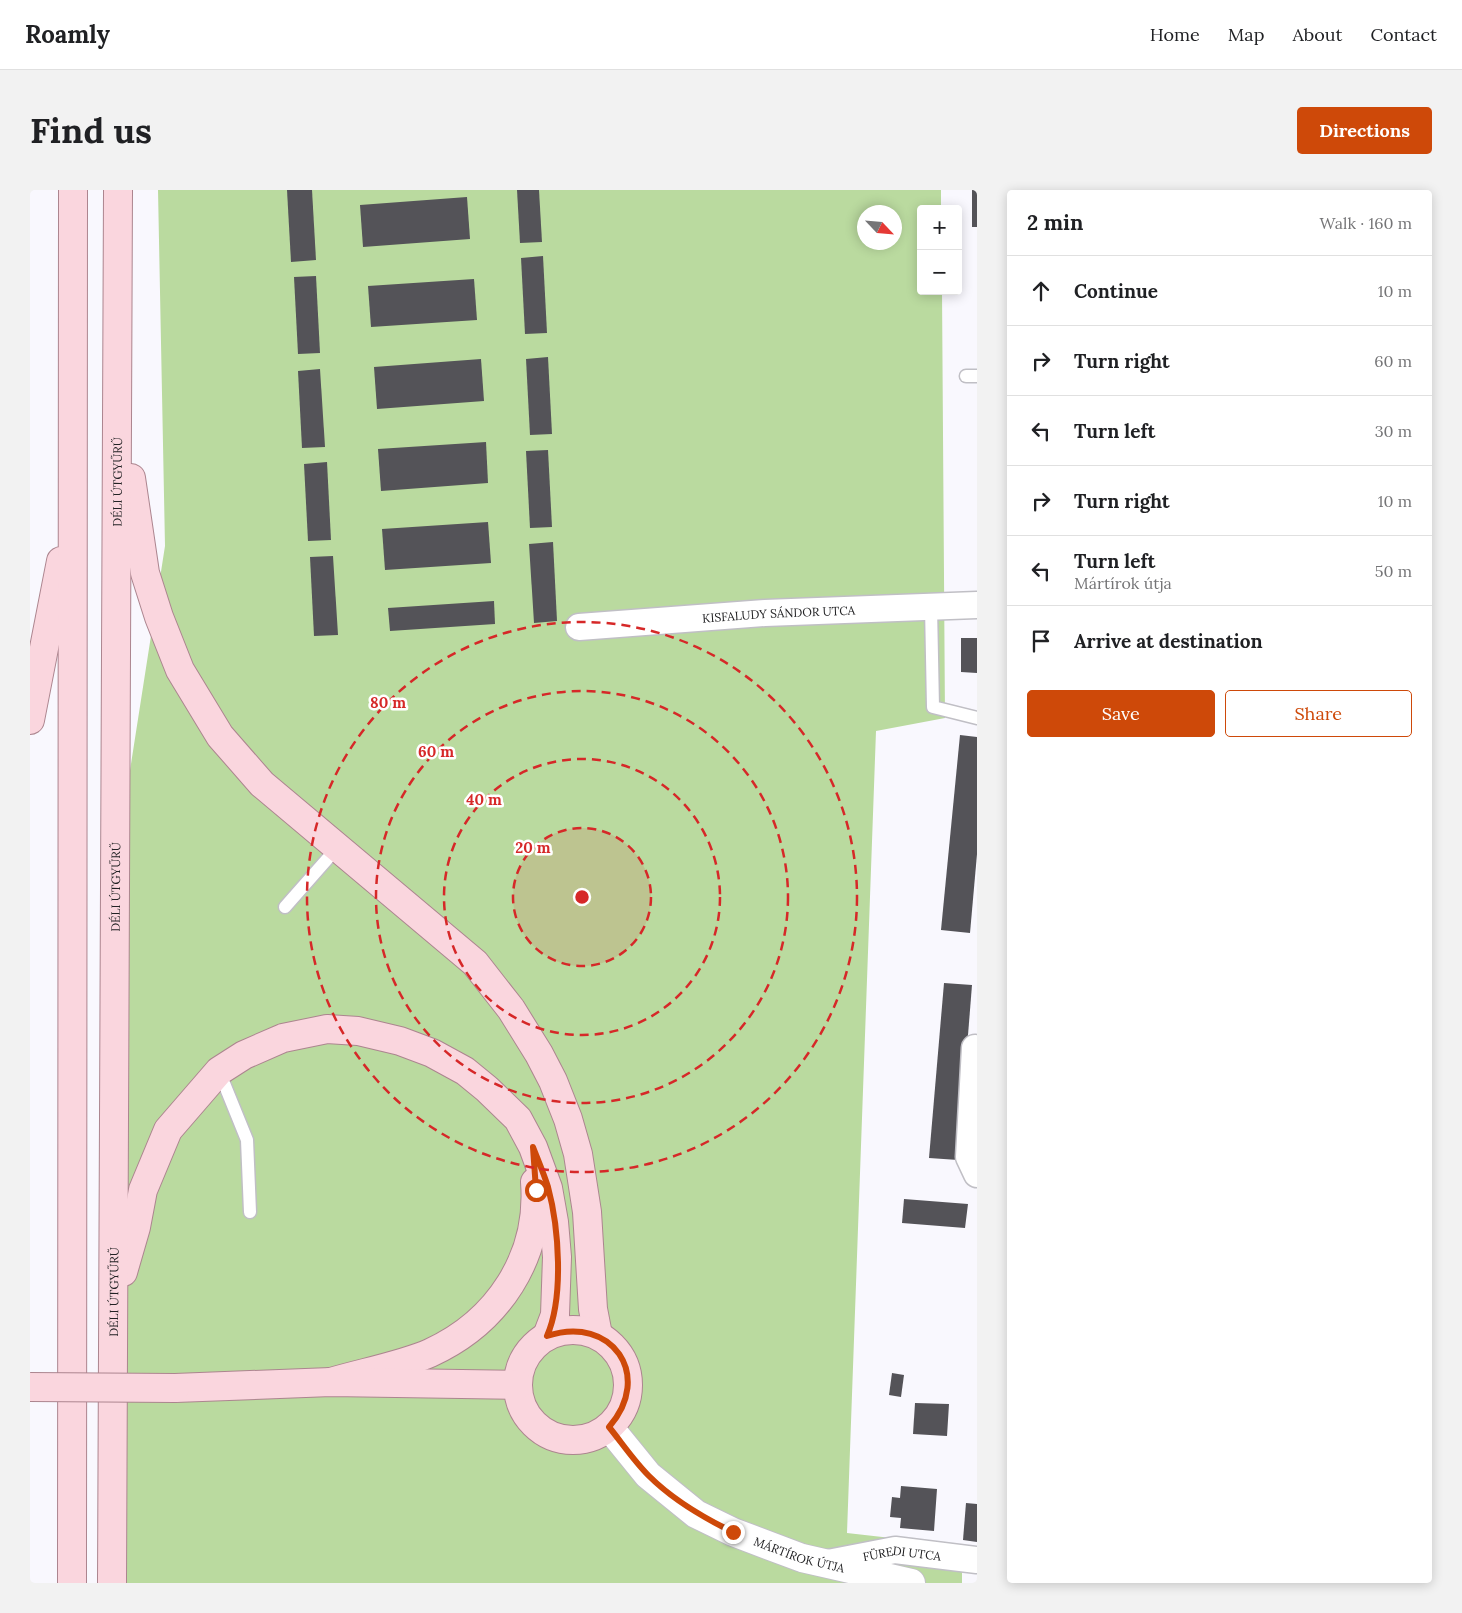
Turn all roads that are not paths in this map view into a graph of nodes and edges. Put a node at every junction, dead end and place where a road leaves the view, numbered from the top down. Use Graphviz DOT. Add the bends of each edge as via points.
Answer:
graph roads {
  1 [pos="73,190"];
  2 [pos="118,190"];
  3 [pos="118,410"];
  4 [pos="73,500"];
  5 [pos="977,606"];
  6 [pos="930,607"];
  7 [pos="579,627"];
  8 [pos="977,718"];
  9 [pos="30,720"];
  10 [pos="337,848"];
  11 [pos="285,907"];
  12 [pos="975,1048"];
  13 [pos="219,1071"];
  14 [pos="533,1147"];
  15 [pos="977,1174"];
  16 [pos="250,1212"];
  17 [pos="114,1333"];
  18 [pos="598,1335"];
  19 [pos="547,1336"];
  20 [pos="331,1382"];
  21 [pos="518,1384"];
  22 [pos="30,1387"];
  23 [pos="609,1427"];
  24 [pos="977,1560"];
  25 [pos="828,1563"];
  26 [pos="72,1583"];
  27 [pos="112,1583"];
  28 [pos="911,1583"];
  1 -- 4 [label="main road"];
  2 -- 3 [label="main road, DÉLI ÚTGYŰRŰ"];
  3 -- 10 [label="main road" via="134,491 145,573 180,670 220,736 262,784"];
  3 -- 17 [label="main road, DÉLI ÚTGYŰRŰ"];
  4 -- 9 [label="main road"];
  4 -- 26 [label="main road"];
  5 -- 6 [label="street, KISFALUDY SÁNDOR UTCA"];
  6 -- 7 [label="street, KISFALUDY SÁNDOR UTCA" via="717,615"];
  6 -- 8 [label="lane" via="933,706"];
  10 -- 11 [label="lane"];
  10 -- 18 [label="main road" via="475,964 511,1009 539,1054 568,1119 578,1154 587,1212 593,1309"];
  12 -- 15 [label="street" via="969,1157"];
  13 -- 14 [label="main road" via="244,1055 284,1038 327,1029 358,1031 400,1041 432,1052 487,1089 518,1119"];
  13 -- 16 [label="lane" via="247,1140"];
  13 -- 17 [label="main road" via="168,1130 143,1190 122,1274"];
  14 -- 19 [label="main road" via="548,1188 557,1257 555,1315"];
  14 -- 20 [label="main road" via="536,1190 529,1246 517,1276 498,1303 471,1330 430,1353"];
  17 -- 27 [label="main road, DÉLI ÚTGYŰRŰ"];
  18 -- 19 [label="main road" via="564,1330"];
  18 -- 23 [label="main road" via="620,1356 629,1386 623,1408"];
  19 -- 21 [label="main road" via="526,1356"];
  20 -- 21 [label="main road"];
  20 -- 22 [label="main road, bridge" via="175,1388"];
  21 -- 23 [label="main road" via="520,1400 527,1415 550,1435 582,1440"];
  23 -- 25 [label="street, MÁRTÍROK ÚTJA" via="648,1475 696,1514 802,1558"];
  24 -- 25 [label="street, FÜREDI UTCA" via="895,1550"];
  25 -- 28 [label="street, MÁRTÍROK ÚTJA"];
}
